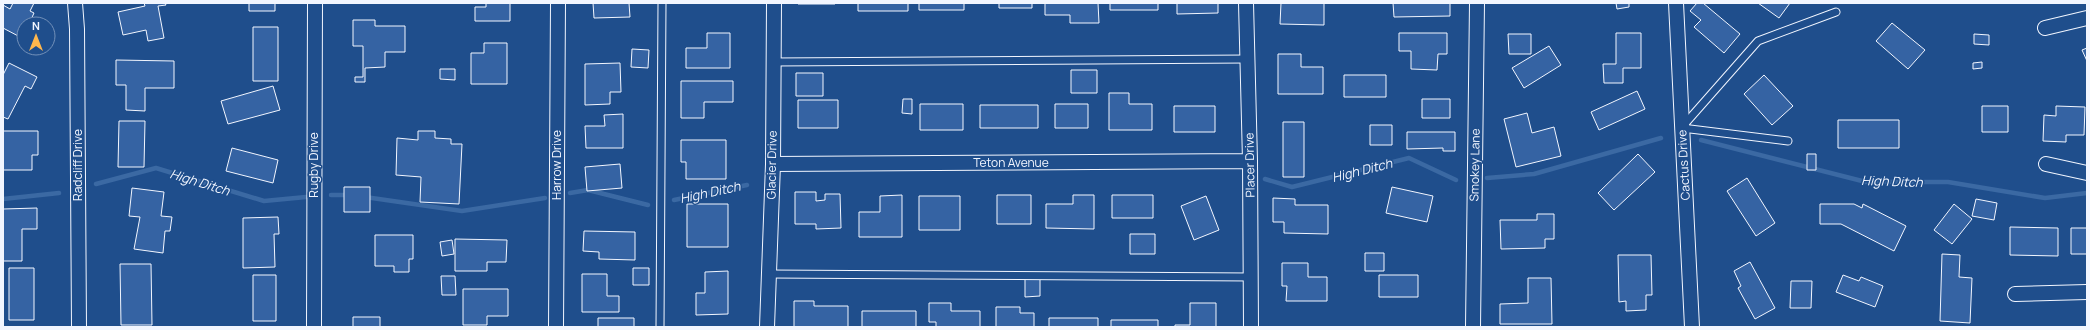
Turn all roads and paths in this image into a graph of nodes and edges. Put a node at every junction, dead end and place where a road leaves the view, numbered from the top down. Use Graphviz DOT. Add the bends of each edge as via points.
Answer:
graph roads {
  1 [pos="75,3"];
  2 [pos="315,3"];
  3 [pos="558,3"];
  4 [pos="662,3"];
  5 [pos="774,3"];
  6 [pos="1246,3"];
  7 [pos="1477,3"];
  8 [pos="1676,3"];
  9 [pos="1836,12"];
  10 [pos="2087,18"];
  11 [pos="2045,28"];
  12 [pos="1247,59"];
  13 [pos="774,62"];
  14 [pos="1682,128"];
  15 [pos="1788,141"];
  16 [pos="1250,161"];
  17 [pos="773,164"];
  18 [pos="2046,164"];
  19 [pos="2087,173"];
  20 [pos="769,274"];
  21 [pos="1251,277"];
  22 [pos="2087,292"];
  23 [pos="2015,294"];
  24 [pos="79,327"];
  25 [pos="314,327"];
  26 [pos="556,327"];
  27 [pos="660,327"];
  28 [pos="767,327"];
  29 [pos="1251,327"];
  30 [pos="1473,327"];
  31 [pos="1692,327"];
  1 -- 24 [label="street, Radcliff Drive"];
  2 -- 25 [label="street, Rugby Drive"];
  3 -- 26 [label="street, Harrow Drive"];
  4 -- 27 [label="lane"];
  5 -- 13 [label="street, Glacier Drive"];
  6 -- 12 [label="street, Placer Drive"];
  7 -- 30 [label="street, Smokey Lane"];
  8 -- 14 [label="street, Cactus Drive"];
  9 -- 14 [label="lane" via="1758,41"];
  10 -- 11 [label="street"];
  12 -- 13 [label="lane"];
  12 -- 16 [label="street, Placer Drive"];
  13 -- 17 [label="street, Glacier Drive"];
  14 -- 15 [label="lane"];
  14 -- 31 [label="street, Cactus Drive"];
  16 -- 17 [label="street, Teton Avenue"];
  16 -- 21 [label="street, Placer Drive"];
  17 -- 20 [label="street, Glacier Drive"];
  18 -- 19 [label="street"];
  20 -- 21 [label="lane"];
  20 -- 28 [label="street, Glacier Drive"];
  21 -- 29 [label="street, Placer Drive"];
  22 -- 23 [label="street"];
}
